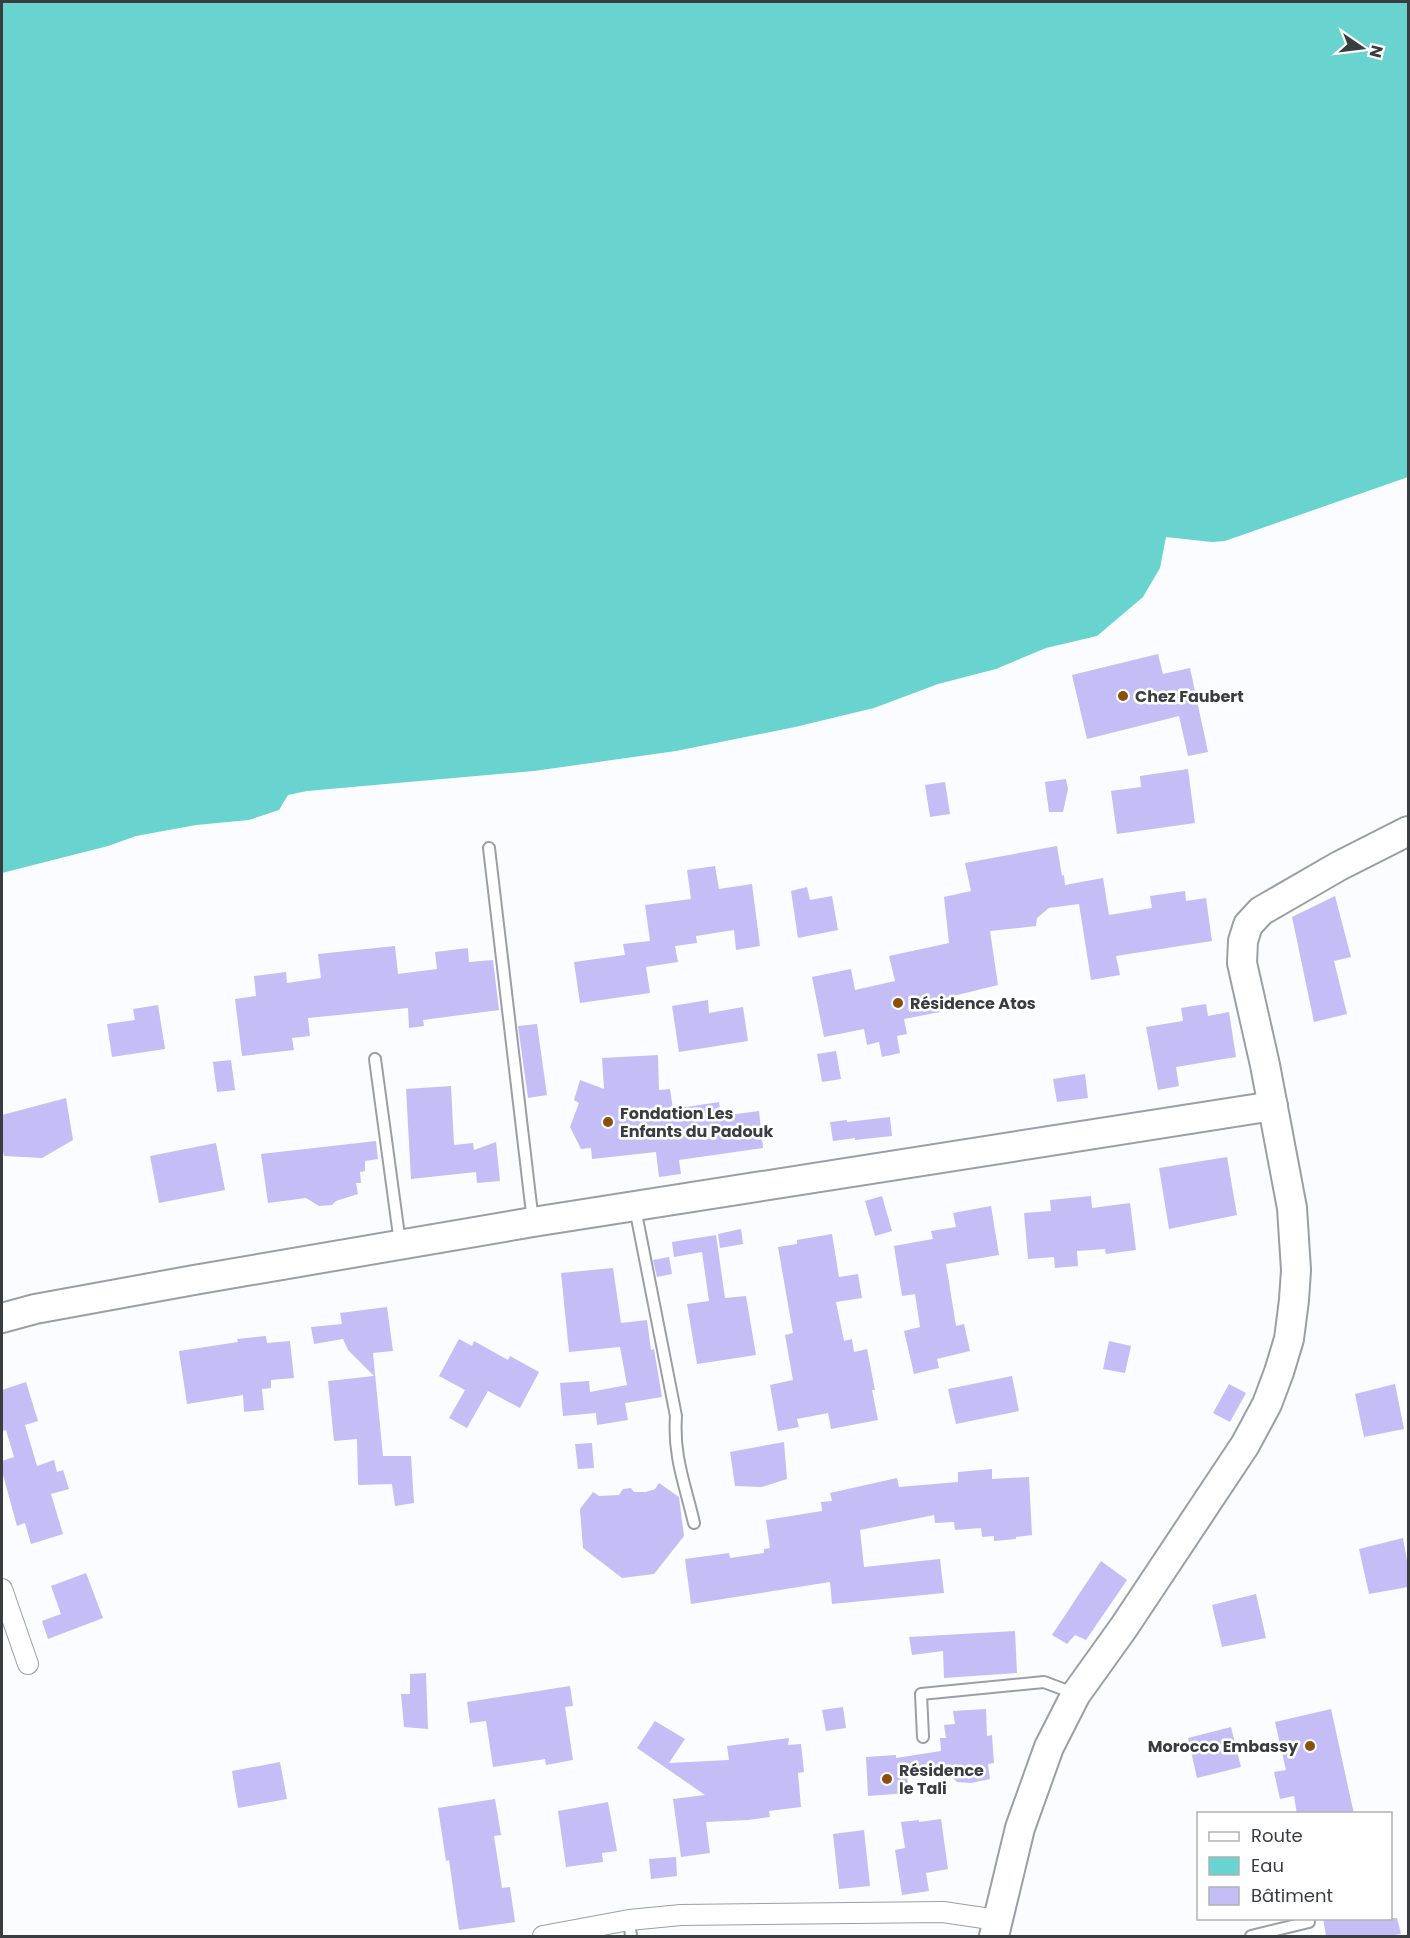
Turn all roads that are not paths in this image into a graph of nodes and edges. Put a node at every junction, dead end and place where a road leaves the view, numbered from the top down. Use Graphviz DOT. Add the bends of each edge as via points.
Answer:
graph roads {
  1 [pos="1408,831"];
  2 [pos="489,848"];
  3 [pos="375,1059"];
  4 [pos="1273,1106"];
  5 [pos="634,1207"];
  6 [pos="533,1222"];
  7 [pos="401,1246"];
  8 [pos="2,1318"];
  9 [pos="694,1523"];
  10 [pos="2,1589"];
  11 [pos="28,1665"];
  12 [pos="1076,1694"];
  13 [pos="923,1737"];
  14 [pos="1310,1922"];
  15 [pos="630,1928"];
  16 [pos="995,1928"];
  17 [pos="543,1936"];
  18 [pos="1251,1936"];
  1 -- 4 [label="main road" via="1261,911 1248,925 1242,963"];
  2 -- 6 [label="lane"];
  3 -- 7 [label="lane"];
  4 -- 5 [label="main road"];
  4 -- 12 [label="main road" via="1296,1240 1294,1300 1279,1372 1245,1444"];
  5 -- 6 [label="main road"];
  5 -- 9 [label="lane" via="676,1416 677,1462"];
  6 -- 7 [label="main road"];
  7 -- 8 [label="main road" via="194,1280"];
  10 -- 11 [label="street"];
  12 -- 13 [label="lane" via="1044,1682 921,1694"];
  12 -- 16 [label="main road" via="1034,1787"];
  14 -- 18 [label="lane"];
  15 -- 16 [label="street" via="681,1915 943,1912"];
  15 -- 17 [label="street"];
}
